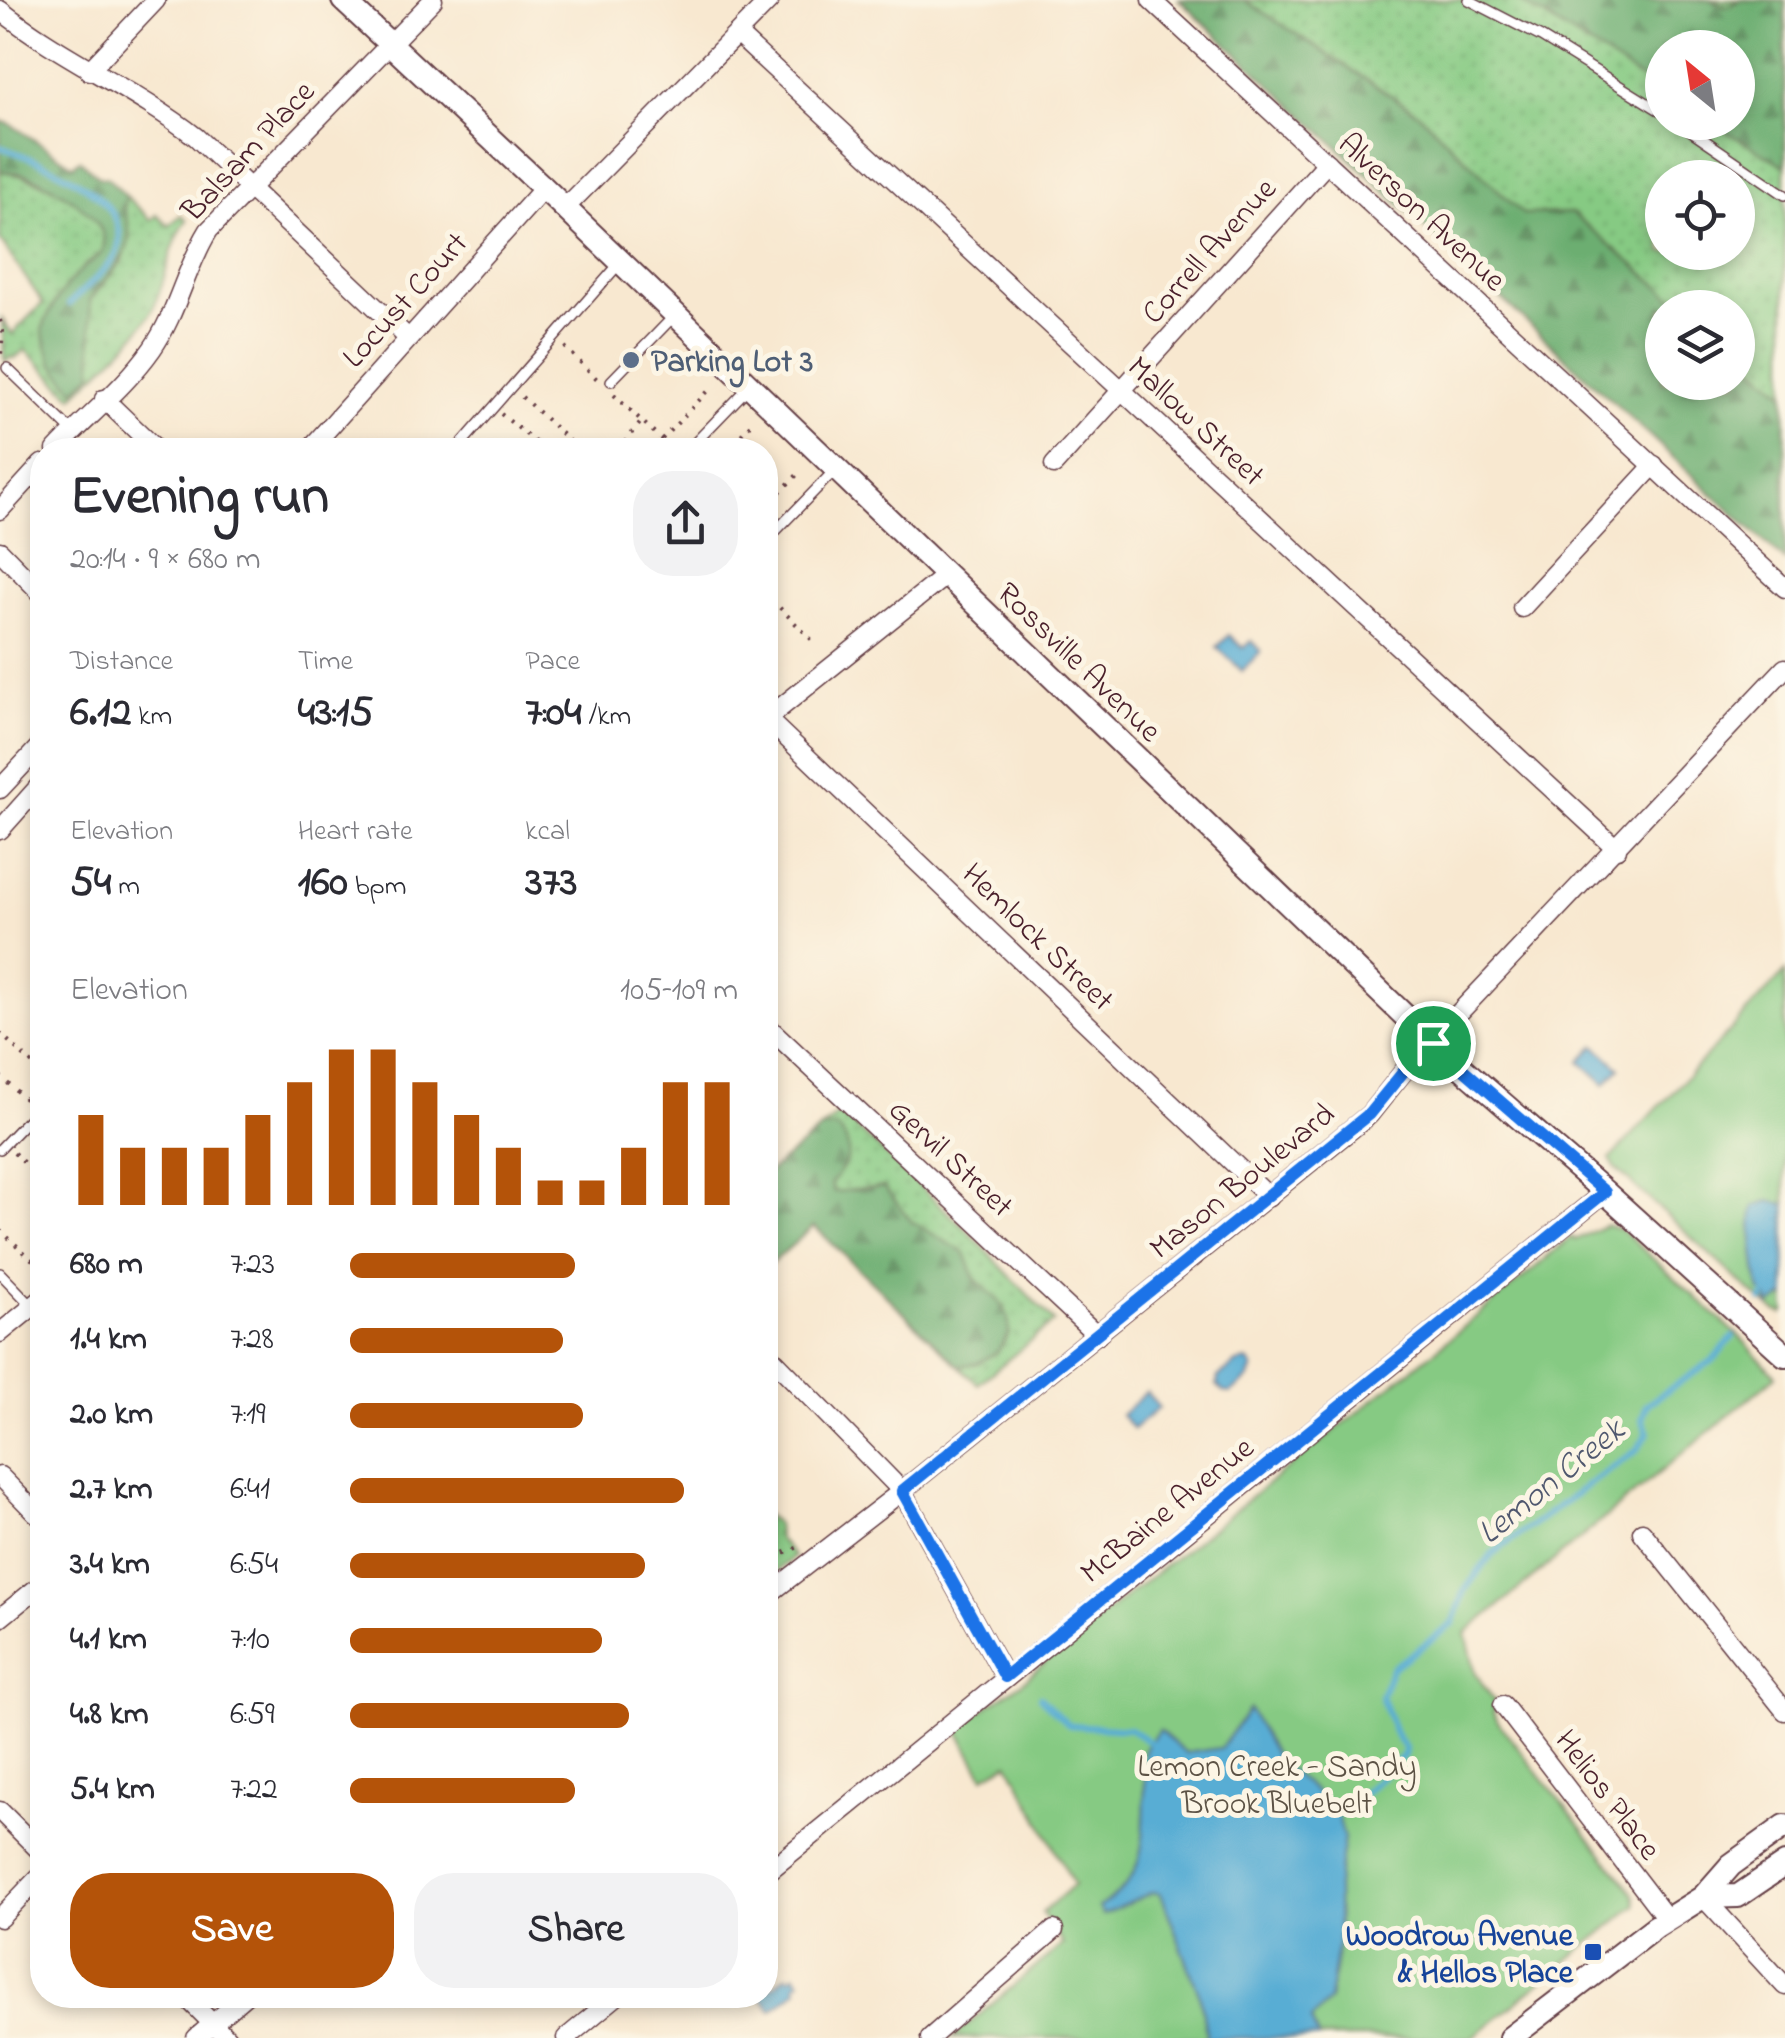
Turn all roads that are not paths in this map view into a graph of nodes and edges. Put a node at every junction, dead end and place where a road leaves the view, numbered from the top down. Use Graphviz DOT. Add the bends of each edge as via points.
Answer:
graph roads {
  1 [pos="156,0"];
  2 [pos="343,0"];
  3 [pos="433,0"];
  4 [pos="770,0"];
  5 [pos="1151,0"];
  6 [pos="1469,0"];
  7 [pos="0,10"];
  8 [pos="737,34"];
  9 [pos="390,44"];
  10 [pos="90,71"];
  11 [pos="1645,101"];
  12 [pos="1704,140"];
  13 [pos="1327,164"];
  14 [pos="544,188"];
  15 [pos="249,189"];
  16 [pos="1785,196"];
  17 [pos="564,209"];
  18 [pos="620,262"];
  19 [pos="674,315"];
  20 [pos="408,338"];
  21 [pos="6,366"];
  22 [pos="611,381"];
  23 [pos="749,387"];
  24 [pos="1121,391"];
  25 [pos="104,399"];
  26 [pos="73,432"];
  27 [pos="67,438"];
  28 [pos="145,438"];
  29 [pos="320,438"];
  30 [pos="466,438"];
  31 [pos="700,438"];
  32 [pos="1054,465"];
  33 [pos="1654,465"];
  34 [pos="835,470"];
  35 [pos="30,477"];
  36 [pos="0,510"];
  37 [pos="778,529"];
  38 [pos="0,552"];
  39 [pos="945,576"];
  40 [pos="30,582"];
  41 [pos="1785,588"];
  42 [pos="1522,608"];
  43 [pos="1785,668"];
  44 [pos="778,710"];
  45 [pos="778,731"];
  46 [pos="30,757"];
  47 [pos="0,788"];
  48 [pos="30,796"];
  49 [pos="0,830"];
  50 [pos="1616,849"];
  51 [pos="778,1036"];
  52 [pos="1433,1043"];
  53 [pos="30,1116"];
  54 [pos="4,1148"];
  55 [pos="1605,1192"];
  56 [pos="1269,1197"];
  57 [pos="0,1273"];
  58 [pos="30,1297"];
  59 [pos="30,1309"];
  60 [pos="0,1333"];
  61 [pos="1098,1335"];
  62 [pos="1785,1355"];
  63 [pos="778,1364"];
  64 [pos="0,1476"];
  65 [pos="902,1491"];
  66 [pos="30,1508"];
  67 [pos="1642,1532"];
  68 [pos="778,1587"];
  69 [pos="30,1594"];
  70 [pos="0,1618"];
  71 [pos="1005,1677"];
  72 [pos="1503,1704"];
  73 [pos="1785,1711"];
  74 [pos="0,1811"];
  75 [pos="1785,1826"];
  76 [pos="30,1841"];
  77 [pos="778,1863"];
  78 [pos="1785,1864"];
  79 [pos="30,1887"];
  80 [pos="1703,1897"];
  81 [pos="0,1918"];
  82 [pos="1668,1919"];
  83 [pos="1054,1930"];
  84 [pos="1785,1986"];
  85 [pos="197,2008"];
  86 [pos="229,2008"];
  87 [pos="602,2008"];
  88 [pos="211,2022"];
  89 [pos="196,2038"];
  90 [pos="228,2038"];
  91 [pos="566,2038"];
  92 [pos="930,2038"];
  93 [pos="1510,2038"];
  1 -- 10 [label="street"];
  2 -- 9 [label="street, Rossville Avenue"];
  3 -- 9 [label="street, Balsam Place"];
  4 -- 8 [label="street"];
  5 -- 13 [label="street, Alverson Avenue"];
  6 -- 11 [label="lane"];
  7 -- 10 [label="street"];
  8 -- 17 [label="street"];
  8 -- 24 [label="street, Mallow Street"];
  9 -- 14 [label="street, Rossville Avenue"];
  9 -- 15 [label="street, Balsam Place"];
  10 -- 15 [label="street" via="161,110"];
  12 -- 16 [label="lane"];
  13 -- 24 [label="street, Correll Avenue"];
  13 -- 33 [label="street, Alverson Avenue"];
  14 -- 17 [label="street, Rossville Avenue"];
  14 -- 20 [label="street, Locust Court"];
  15 -- 20 [label="street"];
  15 -- 25 [label="street, Balsam Place" via="193,256 152,348"];
  17 -- 18 [label="street, Rossville Avenue"];
  18 -- 19 [label="street, Rossville Avenue"];
  18 -- 30 [label="lane"];
  19 -- 22 [label="lane"];
  19 -- 23 [label="street, Rossville Avenue"];
  20 -- 29 [label="street, Locust Court"];
  21 -- 26 [label="lane"];
  23 -- 31 [label="lane"];
  23 -- 34 [label="street, Rossville Avenue"];
  24 -- 32 [label="street, Correll Avenue"];
  24 -- 50 [label="street, Mallow Street"];
  25 -- 26 [label="street, Balsam Place"];
  25 -- 28 [label="street"];
  26 -- 27 [label="street, Balsam Place"];
  33 -- 41 [label="street, Alverson Avenue"];
  33 -- 42 [label="street"];
  34 -- 37 [label="lane"];
  34 -- 39 [label="street, Rossville Avenue"];
  35 -- 36 [label="street"];
  38 -- 40 [label="street"];
  39 -- 44 [label="street"];
  39 -- 52 [label="street, Rossville Avenue"];
  43 -- 50 [label="street, Mason Boulevard"];
  45 -- 56 [label="street, Hemlock Street"];
  46 -- 47 [label="street"];
  48 -- 49 [label="street"];
  50 -- 52 [label="street, Mason Boulevard"];
  51 -- 61 [label="street, Gervil Street"];
  52 -- 55 [label="street, Rossville Avenue"];
  52 -- 56 [label="street, Mason Boulevard" via="1369,1114"];
  53 -- 54 [label="lane"];
  55 -- 62 [label="street, Rossville Avenue"];
  55 -- 71 [label="street, McBaine Avenue"];
  56 -- 61 [label="street, Mason Boulevard"];
  57 -- 58 [label="lane"];
  59 -- 60 [label="street"];
  61 -- 65 [label="street, Mason Boulevard"];
  63 -- 65 [label="street"];
  64 -- 66 [label="street"];
  65 -- 68 [label="street, Mason Boulevard"];
  65 -- 71 [label="street"];
  67 -- 73 [label="street"];
  69 -- 70 [label="street"];
  71 -- 77 [label="street, McBaine Avenue"];
  72 -- 82 [label="street, Helios Place"];
  74 -- 76 [label="street"];
  75 -- 80 [label="street" via="1731,1865"];
  78 -- 80 [label="street" via="1738,1896"];
  79 -- 81 [label="street"];
  80 -- 82 [label="street"];
  80 -- 84 [label="street"];
  82 -- 93 [label="street"];
  83 -- 92 [label="street"];
  85 -- 88 [label="street"];
  86 -- 88 [label="street"];
  87 -- 91 [label="street"];
  88 -- 89 [label="street"];
  88 -- 90 [label="street"];
}
